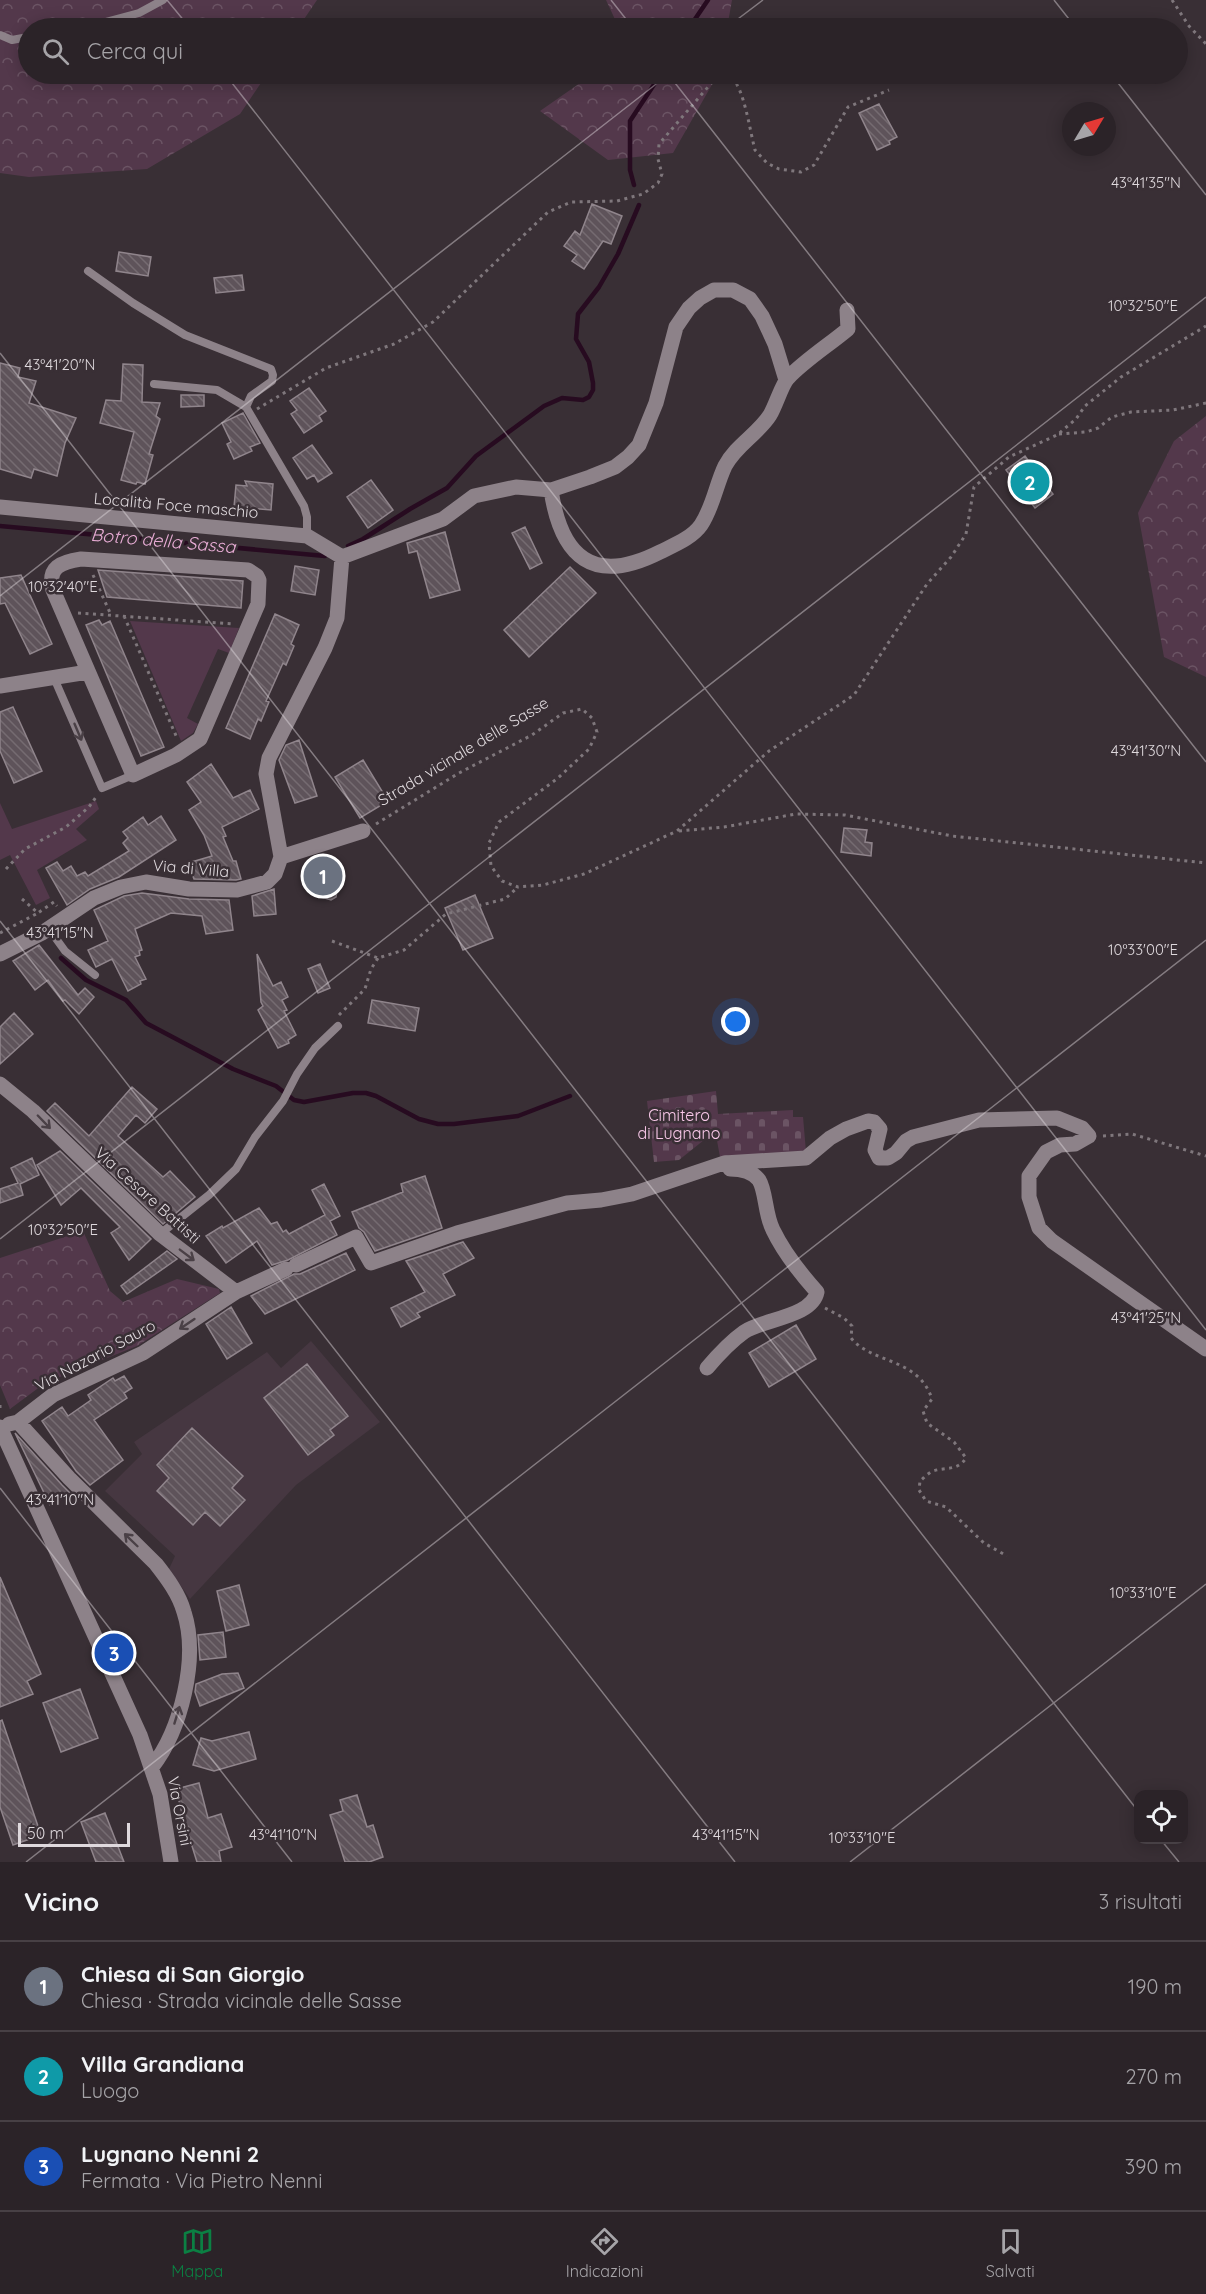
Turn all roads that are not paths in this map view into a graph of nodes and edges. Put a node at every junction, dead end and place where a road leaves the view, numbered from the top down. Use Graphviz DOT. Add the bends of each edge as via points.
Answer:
graph roads {
  1 [pos="163,0"];
  2 [pos="120,18"];
  3 [pos="0,34"];
  4 [pos="18,39"];
  5 [pos="88,271"];
  6 [pos="847,310"];
  7 [pos="786,380"];
  8 [pos="154,384"];
  9 [pos="248,410"];
  10 [pos="551,490"];
  11 [pos="0,507"];
  12 [pos="307,536"];
  13 [pos="342,557"];
  14 [pos="88,672"];
  15 [pos="54,678"];
  16 [pos="0,687"];
  17 [pos="134,775"];
  18 [pos="363,831"];
  19 [pos="281,857"];
  20 [pos="48,929"];
  21 [pos="0,954"];
  22 [pos="95,975"];
  23 [pos="336,1028"];
  24 [pos="0,1084"];
  25 [pos="709,1167"];
  26 [pos="160,1234"];
  27 [pos="236,1292"];
  28 [pos="1206,1349"];
  29 [pos="707,1368"];
  30 [pos="18,1422"];
  31 [pos="0,1426"];
  32 [pos="152,1767"];
  33 [pos="171,1862"];
  1 -- 2 [label="lane"];
  3 -- 4 [label="lane"];
  5 -- 9 [label="lane" via="185,335 271,369 272,381 251,396"];
  6 -- 7 [label="street" via="848,329"];
  7 -- 10 [label="street" via="766,420 725,467 700,526 689,537 654,555 631,564 594,566 577,555 561,532"];
  7 -- 10 [label="street" via="775,344 750,299 733,290 714,290 688,308 676,327 656,403 639,445 615,467"];
  8 -- 9 [label="lane" via="217,390"];
  9 -- 12 [label="lane" via="304,506"];
  10 -- 13 [label="street" via="516,487 474,496 443,519"];
  11 -- 12 [label="street, Località Foce maschio"];
  12 -- 13 [label="street, Località Foce maschio"];
  13 -- 19 [label="street" via="337,618 269,758 266,774"];
  14 -- 15 [label="street"];
  14 -- 17 [label="street"];
  14 -- 17 [label="street" via="53,590 51,575 57,567 87,560 248,570 257,576 258,604 251,625 200,739"];
  15 -- 16 [label="street"];
  15 -- 17 [label="lane, one-way" via="102,788"];
  18 -- 19 [label="street"];
  19 -- 20 [label="street, Via di Villa" via="267,882 237,890 134,883 102,894"];
  20 -- 21 [label="street, Via di Villa"];
  20 -- 22 [label="lane" via="65,951"];
  23 -- 26 [label="lane" via="315,1048 236,1170"];
  24 -- 26 [label="street, Via Cesare Battisti, one-way"];
  25 -- 27 [label="street" via="632,1194 567,1203 456,1233 370,1263 356,1237"];
  25 -- 28 [label="street" via="806,1158 830,1138 868,1121 880,1129 875,1150 879,1158 888,1158 913,1137 979,1120 1057,1118 1082,1128 1089,1136 1046,1152 1029,1176 1029,1197 1039,1228"];
  25 -- 29 [label="street" via="743,1169 758,1178 772,1229 794,1266 817,1292 804,1308 746,1330"];
  26 -- 27 [label="street, Via Cesare Battisti, one-way"];
  27 -- 30 [label="street, Via Nazario Sauro, one-way" via="143,1353 53,1395"];
  30 -- 31 [label="street, Via Nazario Sauro"];
  32 -- 30 [label="street, one-way" via="168,1742 185,1688 189,1632 184,1610 156,1564"];
  31 -- 32 [label="street, Via Orsini"];
  32 -- 33 [label="street, Via Orsini"];
}
